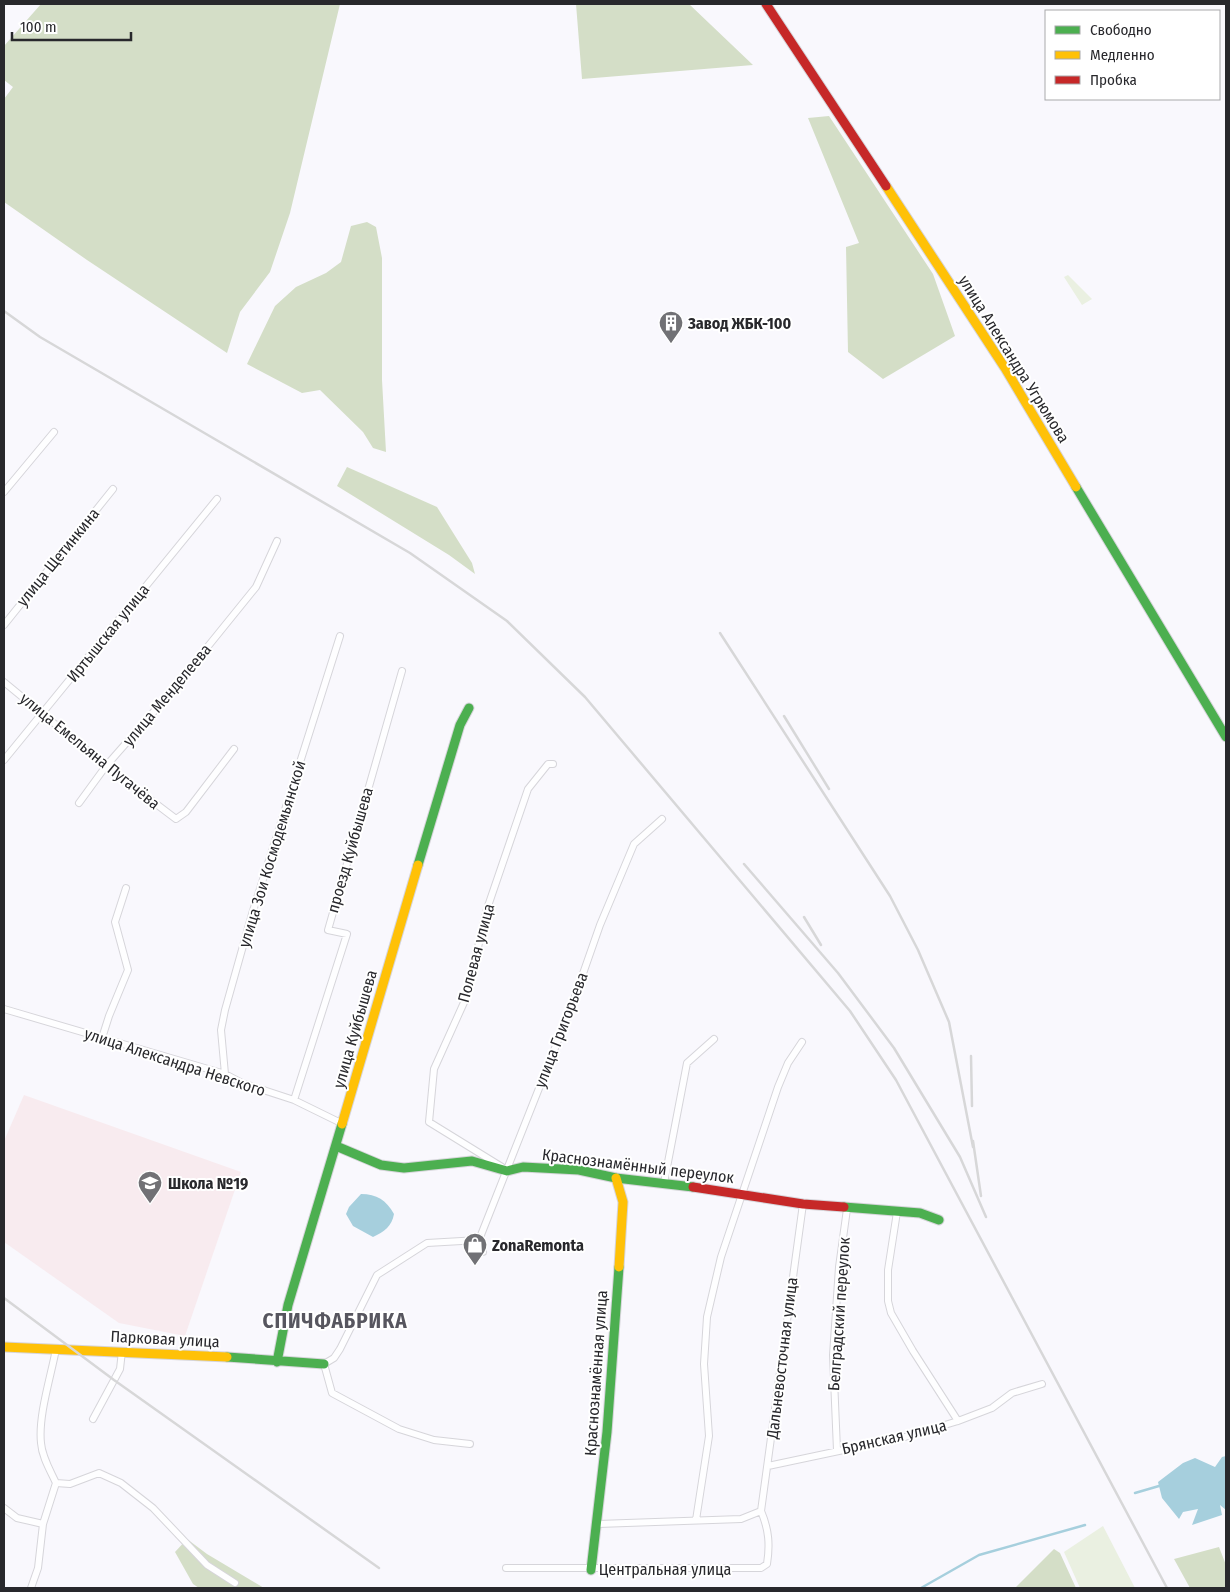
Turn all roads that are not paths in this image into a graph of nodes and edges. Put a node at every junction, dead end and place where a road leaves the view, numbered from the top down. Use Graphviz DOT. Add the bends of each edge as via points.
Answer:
graph roads {
  1 [pos="766,4"];
  2 [pos="54,432"];
  3 [pos="112,489"];
  4 [pos="4,492"];
  5 [pos="217,499"];
  6 [pos="277,541"];
  7 [pos="4,624"];
  8 [pos="340,636"];
  9 [pos="402,671"];
  10 [pos="4,682"];
  11 [pos="469,708"];
  12 [pos="43,713"];
  13 [pos="1226,737"];
  14 [pos="234,748"];
  15 [pos="4,760"];
  16 [pos="553,764"];
  17 [pos="106,766"];
  18 [pos="80,803"];
  19 [pos="662,819"];
  20 [pos="126,888"];
  21 [pos="4,1010"];
  22 [pos="102,1038"];
  23 [pos="714,1040"];
  24 [pos="802,1042"];
  25 [pos="226,1074"];
  26 [pos="294,1100"];
  27 [pos="343,1124"];
  28 [pos="336,1146"];
  29 [pos="507,1170"];
  30 [pos="616,1178"];
  31 [pos="664,1183"];
  32 [pos="743,1194"];
  33 [pos="803,1204"];
  34 [pos="847,1209"];
  35 [pos="897,1212"];
  36 [pos="939,1220"];
  37 [pos="479,1240"];
  38 [pos="483,1252"];
  39 [pos="4,1347"];
  40 [pos="56,1349"];
  41 [pos="122,1351"];
  42 [pos="277,1362"];
  43 [pos="324,1364"];
  44 [pos="1042,1384"];
  45 [pos="93,1419"];
  46 [pos="958,1421"];
  47 [pos="470,1444"];
  48 [pos="837,1450"];
  49 [pos="768,1466"];
  50 [pos="56,1483"];
  51 [pos="4,1508"];
  52 [pos="761,1511"];
  53 [pos="696,1520"];
  54 [pos="43,1524"];
  55 [pos="598,1524"];
  56 [pos="506,1568"];
  57 [pos="591,1570"];
  58 [pos="235,1583"];
  59 [pos="31,1588"];
  1 -- 13 [label="street, улица Александра Угрюмова" via="1005,368"];
  2 -- 4 [label="street"];
  3 -- 7 [label="street, улица Щетинкина"];
  5 -- 12 [label="street, Иртышская улица"];
  6 -- 17 [label="street, улица Менделеева" via="256,587"];
  8 -- 25 [label="street, улица Зои Космодемьянской" via="225,1010 221,1030"];
  9 -- 26 [label="street, проезд Куйбышева" via="328,930 347,934"];
  10 -- 12 [label="street, улица Емельяна Пугачёва"];
  11 -- 27 [label="street, улица Куйбышева" via="460,725"];
  12 -- 15 [label="street, Иртышская улица"];
  12 -- 17 [label="street, улица Емельяна Пугачёва"];
  14 -- 17 [label="street, улица Емельяна Пугачёва" via="186,812 176,819"];
  16 -- 29 [label="street, Полевая улица" via="543,768 528,789 487,909 466,998 434,1069 430,1102 429,1122"];
  17 -- 18 [label="street, улица Менделеева"];
  19 -- 29 [label="street, улица Григорьева" via="634,844"];
  20 -- 22 [label="street" via="115,922 128,970"];
  21 -- 22 [label="street, улица Александра Невского"];
  22 -- 25 [label="street, улица Александра Невского"];
  23 -- 31 [label="street" via="688,1063"];
  24 -- 32 [label="street" via="778,1087"];
  25 -- 26 [label="street, улица Александра Невского" via="242,1083"];
  26 -- 27 [label="street, улица Александра Невского"];
  27 -- 28 [label="street, улица Куйбышева"];
  28 -- 29 [label="street, Краснознамённый переулок" via="381,1165 404,1168 472,1161"];
  28 -- 42 [label="street, улица Куйбышева" via="288,1306"];
  29 -- 30 [label="street, Краснознамённый переулок" via="523,1167 579,1170"];
  29 -- 37 [label="street, улица Григорьева"];
  30 -- 31 [label="street, Краснознамённый переулок"];
  30 -- 55 [label="street, Краснознамённая улица" via="623,1202"];
  31 -- 32 [label="street, Краснознамённый переулок"];
  32 -- 33 [label="street, Краснознамённый переулок"];
  32 -- 53 [label="street" via="721,1257 708,1317 704,1364 709,1436"];
  33 -- 34 [label="street, Краснознамённый переулок"];
  33 -- 49 [label="street, Дальневосточная улица"];
  34 -- 35 [label="street, Краснознамённый переулок"];
  34 -- 48 [label="street, Белградский переулок" via="833,1355"];
  35 -- 36 [label="street, Краснознамённый переулок" via="920,1213"];
  35 -- 46 [label="street" via="888,1270 888,1302 913,1350"];
  37 -- 38 [label="street"];
  37 -- 43 [label="street" via="427,1243 377,1275 340,1349"];
  39 -- 40 [label="street, Парковая улица"];
  40 -- 41 [label="street, Парковая улица"];
  40 -- 50 [label="street" via="40,1442"];
  41 -- 42 [label="street, Парковая улица"];
  41 -- 45 [label="street" via="120,1369"];
  42 -- 43 [label="street, Парковая улица"];
  43 -- 47 [label="street" via="332,1393 399,1429 434,1440"];
  44 -- 46 [label="street, Брянская улица" via="1012,1393 992,1408"];
  46 -- 48 [label="street, Брянская улица" via="905,1437"];
  48 -- 49 [label="street, Брянская улица"];
  49 -- 52 [label="street, Дальневосточная улица"];
  50 -- 54 [label="street"];
  50 -- 58 [label="street" via="70,1484 99,1473 121,1483 153,1508 207,1565"];
  51 -- 54 [label="street" via="17,1518"];
  52 -- 53 [label="street" via="741,1519"];
  52 -- 57 [label="street, Центральная улица" via="770,1543 767,1564 761,1568"];
  53 -- 55 [label="street"];
  54 -- 59 [label="street" via="38,1568"];
  55 -- 57 [label="street, Краснознамённая улица"];
  56 -- 57 [label="street, Центральная улица"];
}
